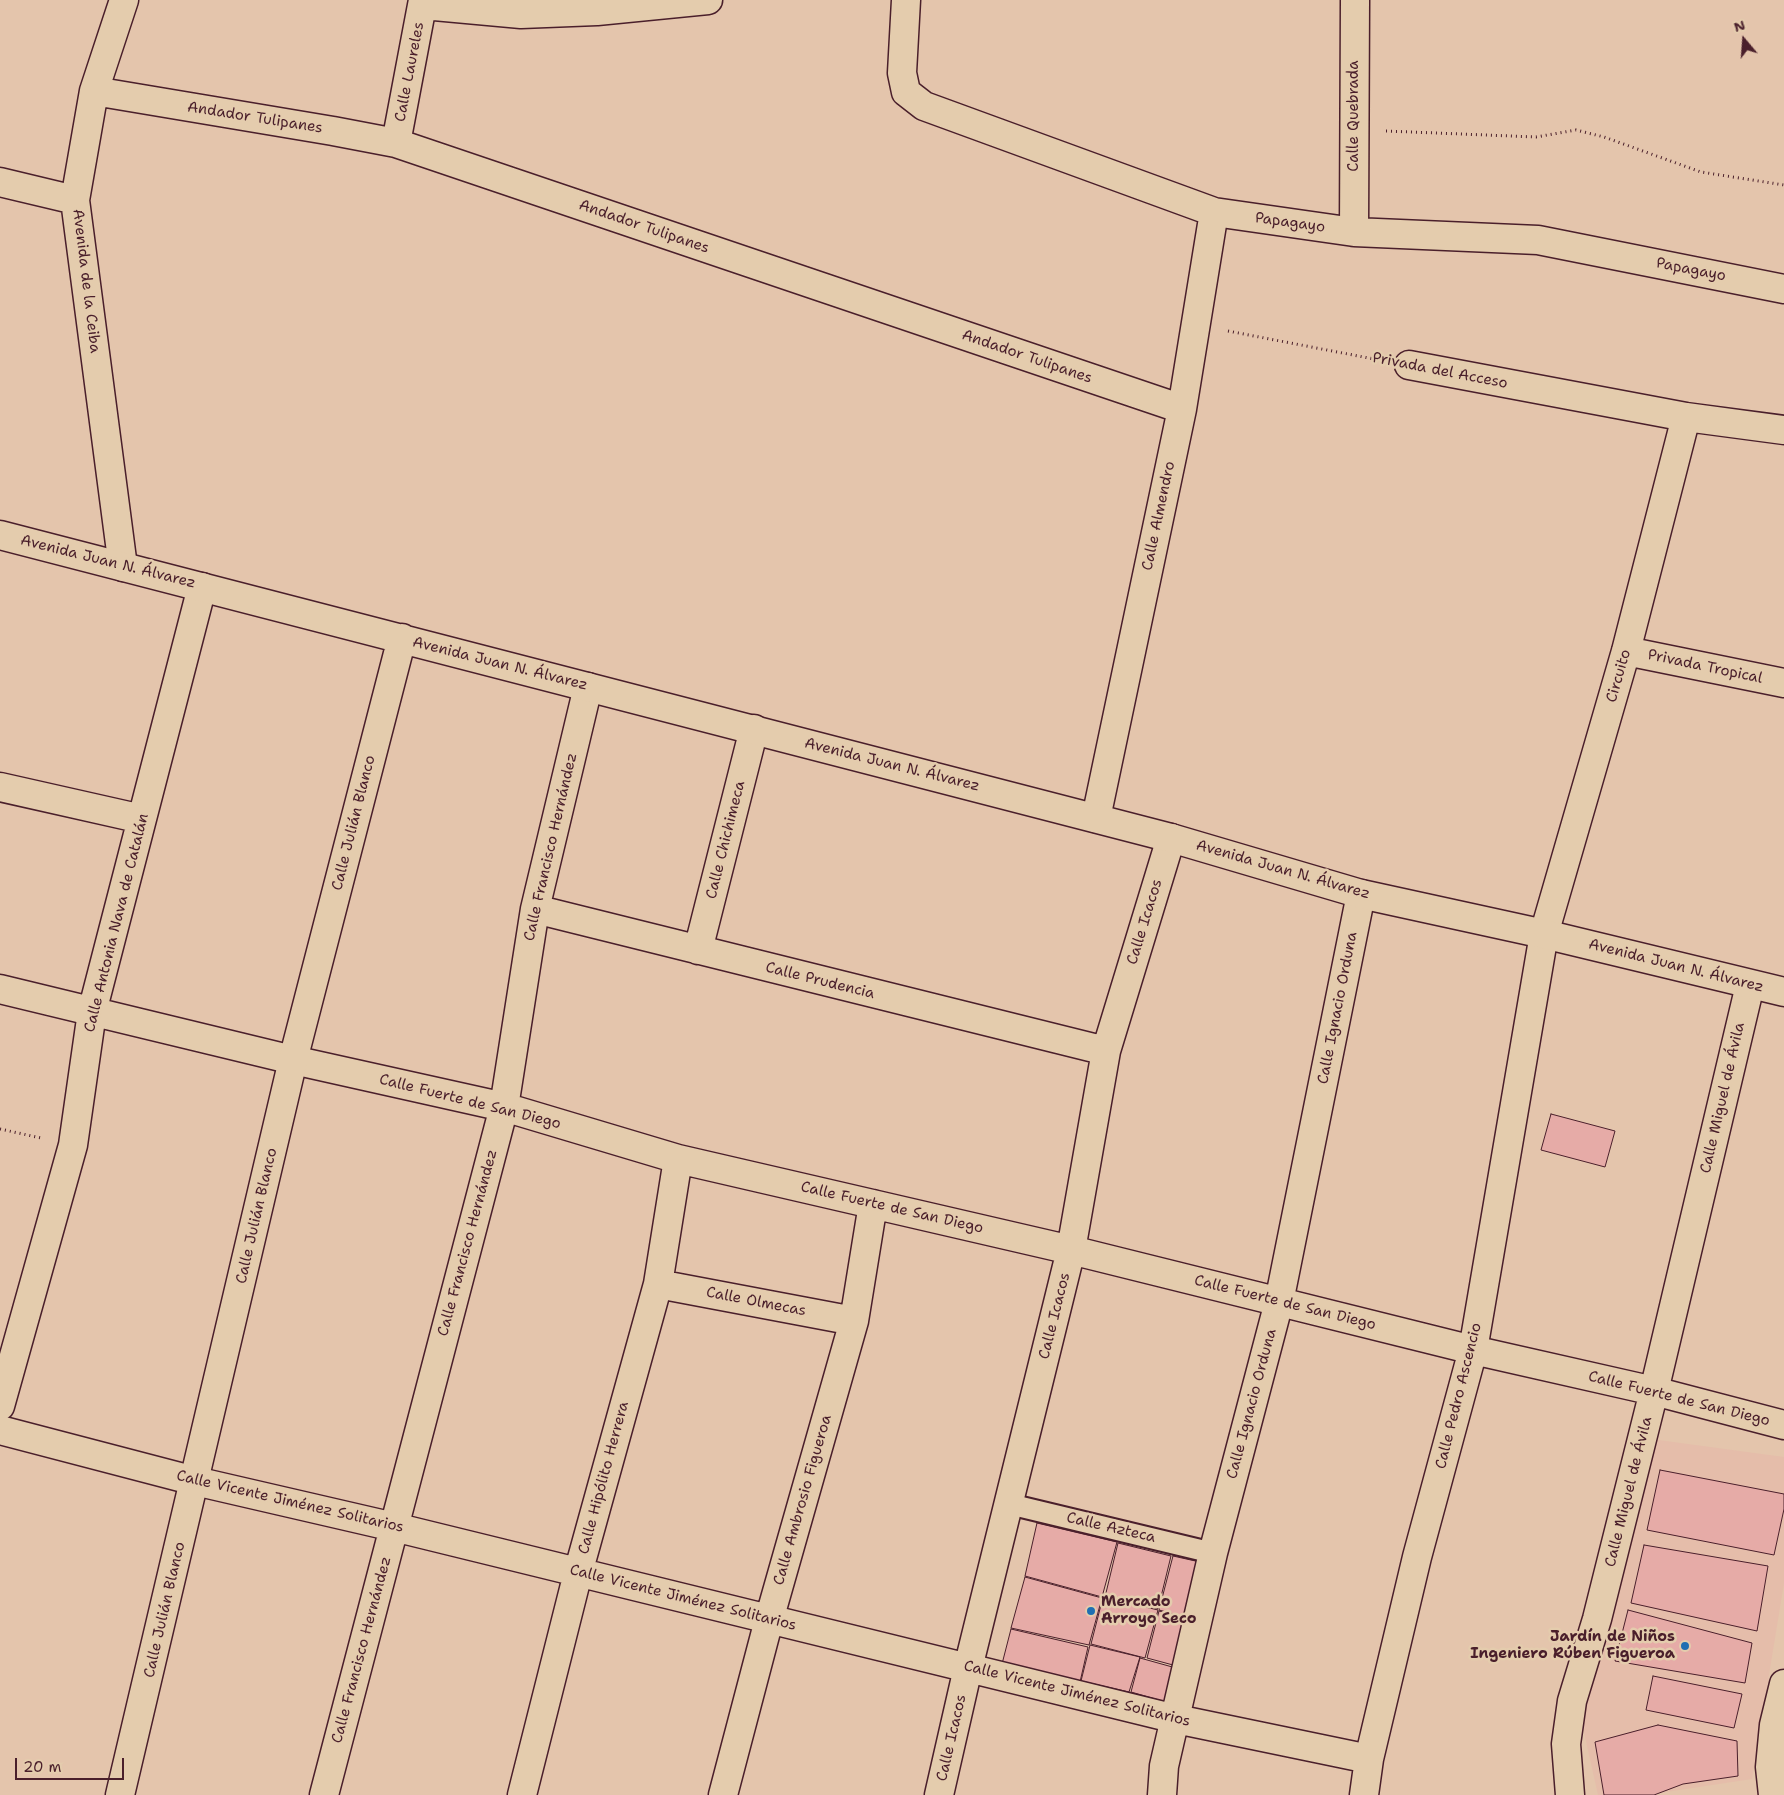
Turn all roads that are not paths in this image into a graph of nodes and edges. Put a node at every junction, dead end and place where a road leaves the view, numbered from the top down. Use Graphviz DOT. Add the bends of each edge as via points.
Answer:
graph roads {
  1 [pos="124,0"];
  2 [pos="708,0"];
  3 [pos="906,0"];
  4 [pos="1355,0"];
  5 [pos="423,3"];
  6 [pos="598,6"];
  7 [pos="94,91"];
  8 [pos="396,144"];
  9 [pos="0,182"];
  10 [pos="75,200"];
  11 [pos="1214,212"];
  12 [pos="1354,232"];
  13 [pos="1784,289"];
  14 [pos="1409,366"];
  15 [pos="1182,409"];
  16 [pos="1686,417"];
  17 [pos="1784,430"];
  18 [pos="0,535"];
  19 [pos="123,567"];
  20 [pos="202,586"];
  21 [pos="402,638"];
  22 [pos="1626,651"];
  23 [pos="1784,683"];
  24 [pos="588,686"];
  25 [pos="754,730"];
  26 [pos="0,787"];
  27 [pos="1096,818"];
  28 [pos="142,819"];
  29 [pos="1171,838"];
  30 [pos="1361,894"];
  31 [pos="535,909"];
  32 [pos="1544,934"];
  33 [pos="698,950"];
  34 [pos="1750,985"];
  35 [pos="0,989"];
  36 [pos="1784,992"];
  37 [pos="92,1012"];
  38 [pos="1106,1051"];
  39 [pos="293,1060"];
  40 [pos="504,1107"];
  41 [pos="678,1158"];
  42 [pos="873,1204"];
  43 [pos="1071,1250"];
  44 [pos="658,1284"];
  45 [pos="1279,1302"];
  46 [pos="854,1321"];
  47 [pos="1473,1350"];
  48 [pos="1654,1391"];
  49 [pos="0,1406"];
  50 [pos="1784,1425"];
  51 [pos="0,1430"];
  52 [pos="195,1481"];
  53 [pos="1009,1504"];
  54 [pos="394,1527"];
  55 [pos="1213,1552"];
  56 [pos="578,1572"];
  57 [pos="769,1620"];
  58 [pos="968,1668"];
  59 [pos="1784,1684"];
  60 [pos="1176,1719"];
  61 [pos="1369,1759"];
  62 [pos="120,1795"];
  63 [pos="324,1795"];
  64 [pos="522,1795"];
  65 [pos="722,1795"];
  66 [pos="939,1795"];
  67 [pos="1162,1795"];
  68 [pos="1364,1795"];
  69 [pos="1570,1795"];
  70 [pos="1772,1795"];
  1 -- 7 [label="street, Avenida de la Ceiba"];
  2 -- 6 [label="street"];
  3 -- 11 [label="street, Papagayo" via="902,73 906,92 924,106"];
  4 -- 12 [label="street, Calle Quebrada"];
  5 -- 6 [label="street" via="521,14"];
  5 -- 8 [label="street, Calle Laureles"];
  7 -- 8 [label="street, Andador Tulipanes"];
  7 -- 10 [label="street, Avenida de la Ceiba"];
  8 -- 15 [label="street, Andador Tulipanes"];
  9 -- 10 [label="street"];
  10 -- 19 [label="street, Avenida de la Ceiba"];
  11 -- 12 [label="street, Papagayo"];
  11 -- 15 [label="street, Calle Almendro"];
  12 -- 13 [label="street, Papagayo" via="1538,240"];
  14 -- 16 [label="street, Privada del Acceso"];
  15 -- 27 [label="street, Calle Almendro"];
  16 -- 17 [label="street, Privada del Acceso"];
  16 -- 22 [label="street, Circuito"];
  18 -- 19 [label="street, Avenida Juan N. Álvarez"];
  19 -- 20 [label="street, Avenida Juan N. Álvarez"];
  20 -- 21 [label="street, Avenida Juan N. Álvarez"];
  20 -- 28 [label="street, Calle Antonia Nava de Catalán"];
  21 -- 24 [label="street, Avenida Juan N. Álvarez"];
  21 -- 39 [label="street, Calle Julián Blanco"];
  22 -- 23 [label="street, Privada Tropical"];
  22 -- 32 [label="street, Circuito"];
  24 -- 25 [label="street, Avenida Juan N. Álvarez"];
  24 -- 31 [label="street, Calle Francisco Hernández"];
  25 -- 27 [label="street, Avenida Juan N. Álvarez"];
  25 -- 33 [label="street, Calle Chichimeca"];
  26 -- 28 [label="street"];
  27 -- 29 [label="street, Avenida Juan N. Álvarez"];
  28 -- 37 [label="street, Calle Antonia Nava de Catalán"];
  29 -- 30 [label="street, Avenida Juan N. Álvarez"];
  29 -- 38 [label="street, Calle Icacos"];
  30 -- 32 [label="street, Avenida Juan N. Álvarez"];
  30 -- 45 [label="street, Calle Ignacio Orduna"];
  31 -- 33 [label="street, Calle Prudencia"];
  31 -- 40 [label="street, Calle Francisco Hernández"];
  32 -- 34 [label="street, Avenida Juan N. Álvarez"];
  32 -- 47 [label="street, Calle Pedro Ascencio"];
  33 -- 38 [label="street, Calle Prudencia"];
  34 -- 36 [label="street, Avenida Juan N. Álvarez"];
  34 -- 48 [label="street, Calle Miguel de Ávila"];
  35 -- 37 [label="street, Calle Fuerte de San Diego"];
  37 -- 39 [label="street, Calle Fuerte de San Diego"];
  37 -- 49 [label="street, Calle Antonia Nava de Catalán" via="73,1145"];
  38 -- 43 [label="street, Calle Icacos"];
  39 -- 40 [label="street, Calle Fuerte de San Diego"];
  39 -- 52 [label="street, Calle Julián Blanco"];
  40 -- 41 [label="street, Calle Fuerte de San Diego"];
  40 -- 54 [label="street, Calle Francisco Hernández"];
  41 -- 42 [label="street, Calle Fuerte de San Diego"];
  41 -- 44 [label="street, Calle Hipólito Herrera"];
  42 -- 43 [label="street, Calle Fuerte de San Diego"];
  42 -- 46 [label="street, Calle Ambrosio Figueroa"];
  43 -- 45 [label="street, Calle Fuerte de San Diego"];
  43 -- 53 [label="street, Calle Icacos"];
  44 -- 46 [label="street, Calle Olmecas"];
  44 -- 56 [label="street, Calle Hipólito Herrera"];
  45 -- 47 [label="street, Calle Fuerte de San Diego"];
  45 -- 55 [label="street, Calle Ignacio Orduna"];
  46 -- 57 [label="street, Calle Ambrosio Figueroa"];
  47 -- 48 [label="street, Calle Fuerte de San Diego"];
  47 -- 61 [label="street, Calle Pedro Ascencio" via="1417,1557"];
  48 -- 50 [label="street, Calle Fuerte de San Diego"];
  48 -- 69 [label="street, Calle Miguel de Ávila" via="1597,1619 1572,1701 1566,1744"];
  51 -- 52 [label="street, Calle Vicente Jiménez Solitarios"];
  52 -- 54 [label="street, Calle Vicente Jiménez Solitarios"];
  52 -- 62 [label="street, Calle Julián Blanco"];
  53 -- 55 [label="lane, Calle Azteca"];
  53 -- 58 [label="street, Calle Icacos"];
  54 -- 56 [label="street, Calle Vicente Jiménez Solitarios"];
  54 -- 63 [label="street, Calle Francisco Hernández"];
  55 -- 60 [label="street, Calle Ignacio Orduna"];
  56 -- 57 [label="street, Calle Vicente Jiménez Solitarios"];
  56 -- 64 [label="street, Calle Hipólito Herrera"];
  57 -- 58 [label="street, Calle Vicente Jiménez Solitarios"];
  57 -- 65 [label="street, Calle Ambrosio Figueroa"];
  58 -- 60 [label="street, Calle Vicente Jiménez Solitarios"];
  58 -- 66 [label="street, Calle Icacos"];
  59 -- 70 [label="street" via="1774,1725 1770,1767"];
  60 -- 61 [label="street, Calle Vicente Jiménez Solitarios"];
  60 -- 67 [label="street, Calle Ignacio Orduna" via="1164,1766"];
  61 -- 68 [label="street, Calle Pedro Ascencio"];
}
